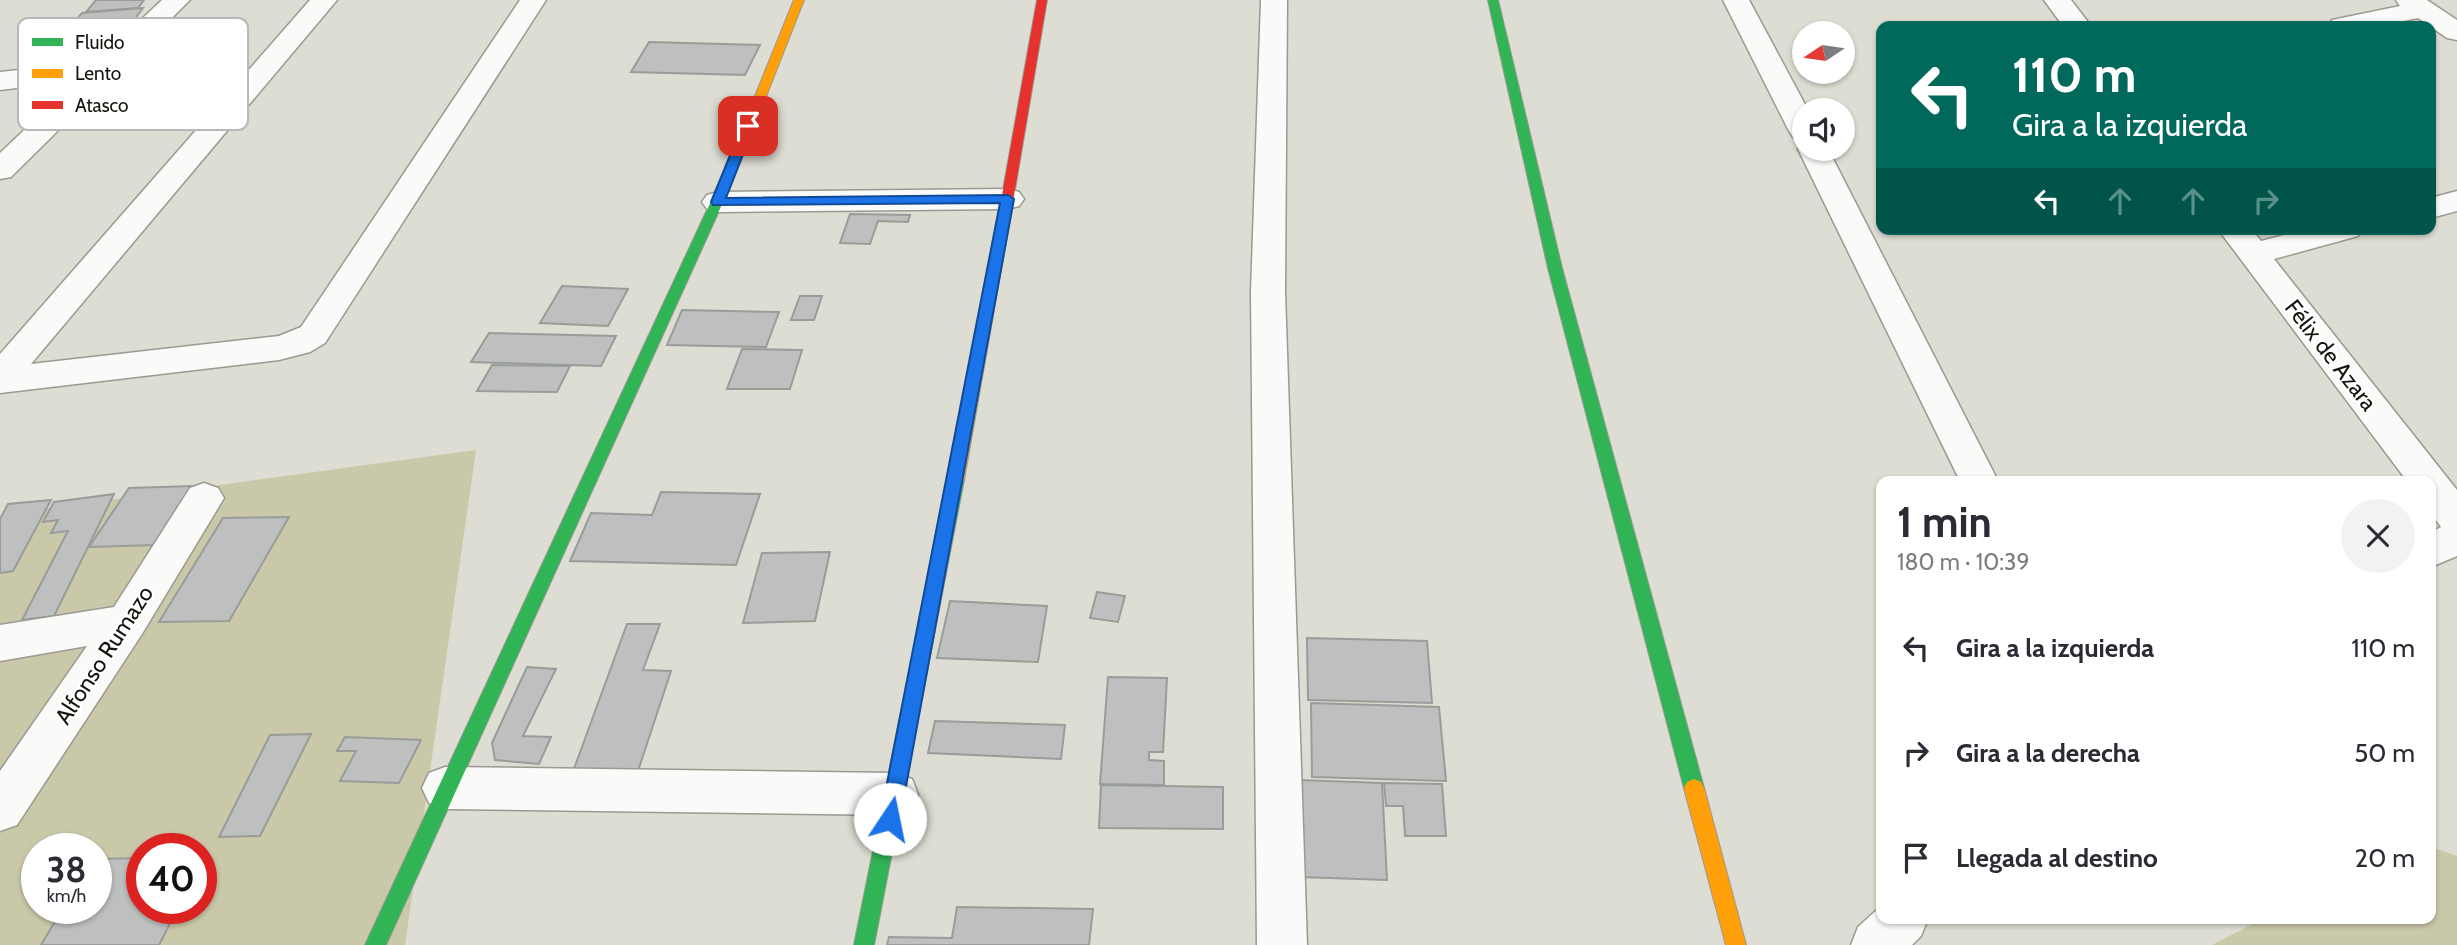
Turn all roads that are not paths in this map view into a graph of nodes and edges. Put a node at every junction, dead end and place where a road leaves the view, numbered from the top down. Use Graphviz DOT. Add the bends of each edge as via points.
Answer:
graph roads {
  1 [pos="177,0"];
  2 [pos="324,0"];
  3 [pos="533,0"];
  4 [pos="799,0"];
  5 [pos="1042,0"];
  6 [pos="1274,0"];
  7 [pos="1493,0"];
  8 [pos="1736,0"];
  9 [pos="2057,0"];
  10 [pos="2416,4"];
  11 [pos="158,18"];
  12 [pos="2073,21"];
  13 [pos="2360,21"];
  14 [pos="2457,32"];
  15 [pos="18,79"];
  16 [pos="0,81"];
  17 [pos="248,89"];
  18 [pos="1792,108"];
  19 [pos="42,130"];
  20 [pos="213,130"];
  21 [pos="1819,161"];
  22 [pos="0,170"];
  23 [pos="1008,199"];
  24 [pos="2457,201"];
  25 [pos="718,202"];
  26 [pos="2436,207"];
  27 [pos="2295,235"];
  28 [pos="2243,241"];
  29 [pos="0,378"];
  30 [pos="1976,476"];
  31 [pos="2424,476"];
  32 [pos="2436,492"];
  33 [pos="204,498"];
  34 [pos="2457,519"];
  35 [pos="2457,537"];
  36 [pos="2436,548"];
  37 [pos="127,622"];
  38 [pos="0,643"];
  39 [pos="445,788"];
  40 [pos="895,794"];
  41 [pos="0,810"];
  42 [pos="1898,924"];
  43 [pos="375,945"];
  44 [pos="864,945"];
  45 [pos="1282,945"];
  46 [pos="1736,945"];
  47 [pos="1876,945"];
  1 -- 11 [label="street"];
  2 -- 17 [label="street"];
  3 -- 29 [label="street" via="313,335 279,348"];
  4 -- 25 [label="street"];
  5 -- 23 [label="street"];
  6 -- 45 [label="street" via="1268,292"];
  7 -- 46 [label="street" via="1555,268"];
  8 -- 18 [label="street"];
  9 -- 12 [label="street"];
  10 -- 13 [label="street"];
  10 -- 14 [label="street"];
  15 -- 16 [label="street"];
  19 -- 22 [label="street"];
  20 -- 29 [label="street"];
  21 -- 30 [label="street"];
  23 -- 25 [label="street"];
  23 -- 40 [label="street"];
  24 -- 26 [label="street"];
  25 -- 39 [label="street"];
  27 -- 28 [label="street"];
  28 -- 31 [label="street, Félix de Azara"];
  32 -- 34 [label="street, Félix de Azara"];
  33 -- 37 [label="street, Alfonso Rumazo"];
  35 -- 36 [label="street"];
  37 -- 38 [label="street"];
  37 -- 41 [label="street, Alfonso Rumazo"];
  39 -- 40 [label="street"];
  39 -- 43 [label="street"];
  40 -- 44 [label="street"];
  42 -- 47 [label="street"];
}
